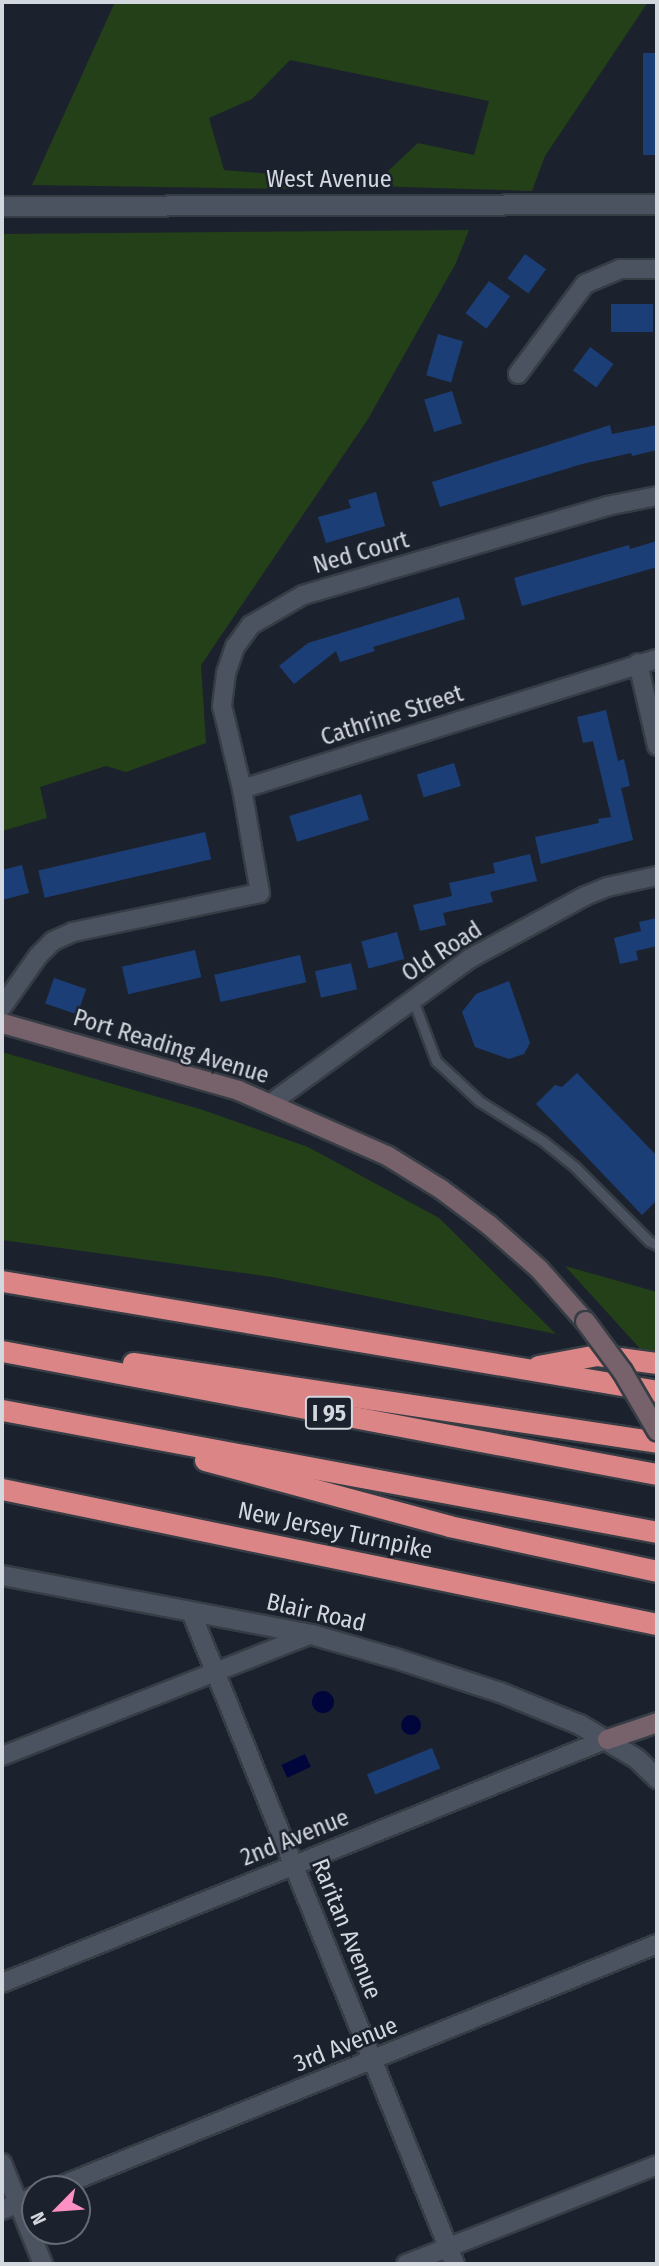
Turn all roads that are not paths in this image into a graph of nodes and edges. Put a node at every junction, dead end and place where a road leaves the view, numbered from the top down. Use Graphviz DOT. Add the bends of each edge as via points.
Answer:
graph roads {
  1 [pos="657,204"];
  2 [pos="2,206"];
  3 [pos="657,270"];
  4 [pos="519,374"];
  5 [pos="657,496"];
  6 [pos="657,659"];
  7 [pos="638,663"];
  8 [pos="657,746"];
  9 [pos="242,789"];
  10 [pos="657,876"];
  11 [pos="412,1000"];
  12 [pos="2,1007"];
  13 [pos="2,1023"];
  14 [pos="271,1103"];
  15 [pos="657,1245"];
  16 [pos="2,1281"];
  17 [pos="2,1344"];
  18 [pos="2,1351"];
  19 [pos="657,1363"];
  20 [pos="525,1369"];
  21 [pos="657,1391"];
  22 [pos="2,1409"];
  23 [pos="93,1427"];
  24 [pos="657,1431"];
  25 [pos="657,1442"];
  26 [pos="657,1474"];
  27 [pos="2,1489"];
  28 [pos="657,1532"];
  29 [pos="657,1570"];
  30 [pos="2,1575"];
  31 [pos="191,1612"];
  32 [pos="657,1626"];
  33 [pos="311,1634"];
  34 [pos="214,1671"];
  35 [pos="657,1722"];
  36 [pos="607,1739"];
  37 [pos="2,1756"];
  38 [pos="657,1778"];
  39 [pos="294,1865"];
  40 [pos="657,1944"];
  41 [pos="2,1983"];
  42 [pos="373,2061"];
  43 [pos="2,2163"];
  44 [pos="657,2165"];
  45 [pos="88,2175"];
  46 [pos="18,2203"];
  47 [pos="448,2247"];
  48 [pos="43,2264"];
  49 [pos="406,2264"];
  50 [pos="455,2264"];
  1 -- 2 [label="street, West Avenue"];
  3 -- 4 [label="street" via="620,269 584,284"];
  5 -- 9 [label="street, Ned Court" via="607,506 303,595 251,625 235,647 222,706"];
  6 -- 7 [label="street, Cathrine Street"];
  7 -- 8 [label="street"];
  7 -- 9 [label="street, Cathrine Street"];
  9 -- 12 [label="street" via="260,893 73,932 53,941 38,956"];
  10 -- 11 [label="street, Old Road" via="585,896 469,959"];
  11 -- 14 [label="street, Old Road"];
  11 -- 15 [label="lane" via="436,1061 479,1101 543,1140"];
  13 -- 14 [label="main road, Port Reading Avenue"];
  14 -- 24 [label="main road, Port Reading Avenue, bridge" via="388,1156 441,1189 539,1269 622,1371"];
  16 -- 20 [label="highway"];
  17 -- 25 [label="highway"];
  18 -- 26 [label="highway, I 95"];
  19 -- 20 [label="highway" via="597,1355"];
  20 -- 21 [label="highway"];
  22 -- 23 [label="highway, I 95"];
  23 -- 28 [label="highway, I 95"];
  23 -- 29 [label="highway" via="449,1526"];
  27 -- 32 [label="highway, New Jersey Turnpike"];
  30 -- 31 [label="street, Blair Road"];
  31 -- 33 [label="street, Blair Road"];
  31 -- 34 [label="street, Raritan Avenue"];
  33 -- 34 [label="street"];
  33 -- 36 [label="street, Blair Road" via="489,1688"];
  34 -- 37 [label="street"];
  34 -- 39 [label="street, Raritan Avenue"];
  35 -- 36 [label="main road"];
  36 -- 38 [label="street"];
  36 -- 39 [label="street, 2nd Avenue"];
  39 -- 41 [label="street, 2nd Avenue"];
  39 -- 42 [label="street, Raritan Avenue"];
  40 -- 42 [label="street, 3rd Avenue"];
  42 -- 45 [label="street, 3rd Avenue"];
  42 -- 47 [label="street, Raritan Avenue"];
  43 -- 46 [label="street"];
  44 -- 47 [label="street"];
  46 -- 48 [label="street"];
  47 -- 49 [label="street"];
  47 -- 50 [label="street, Raritan Avenue"];
}
